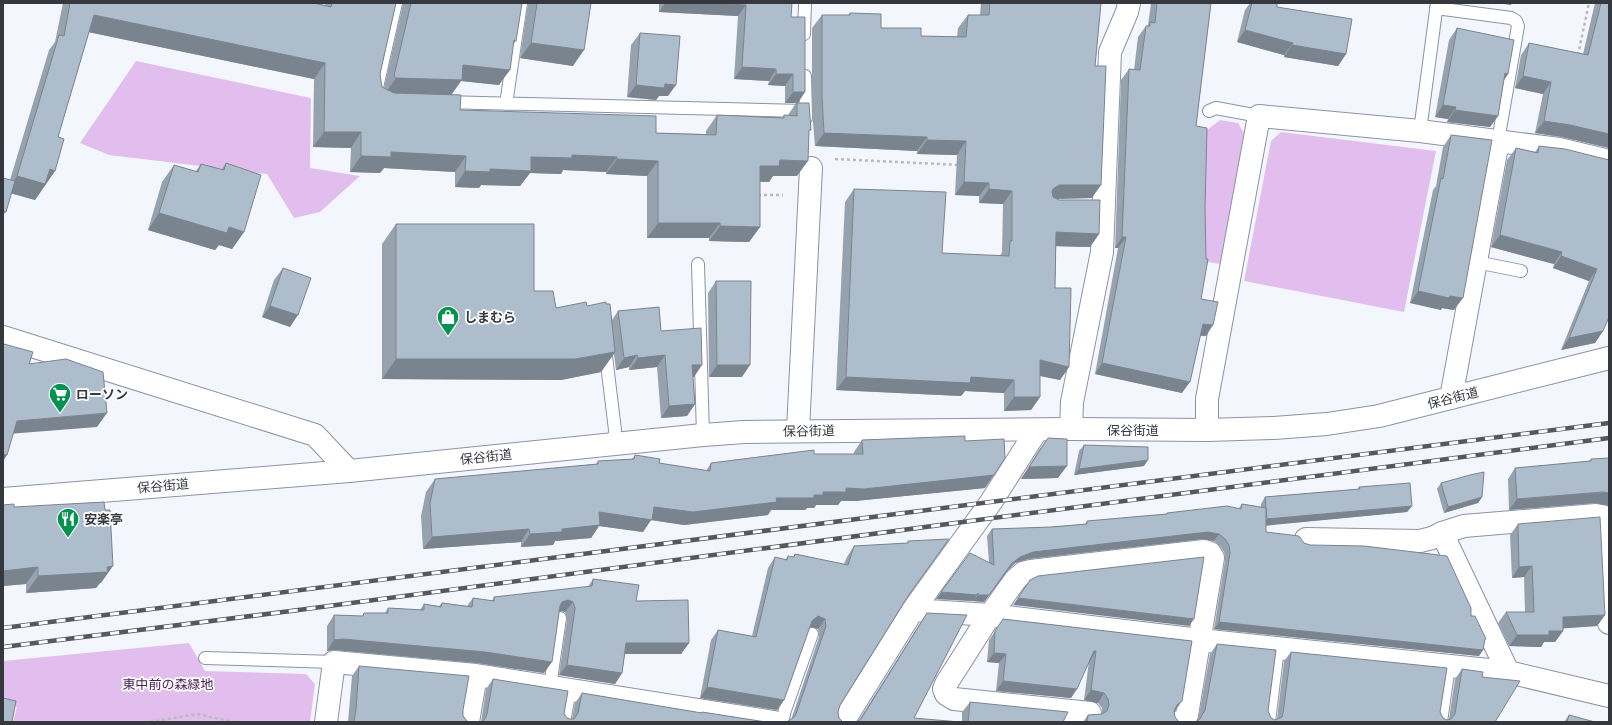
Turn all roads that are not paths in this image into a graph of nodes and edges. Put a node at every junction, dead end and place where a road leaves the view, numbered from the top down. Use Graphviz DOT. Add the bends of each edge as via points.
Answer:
graph roads {
  1 [pos="396,3"];
  2 [pos="521,3"];
  3 [pos="805,3"];
  4 [pos="1129,3"];
  5 [pos="1436,6"];
  6 [pos="804,48"];
  7 [pos="805,64"];
  8 [pos="383,101"];
  9 [pos="429,102"];
  10 [pos="506,104"];
  11 [pos="805,111"];
  12 [pos="1209,111"];
  13 [pos="1259,116"];
  14 [pos="806,126"];
  15 [pos="1420,131"];
  16 [pos="1498,141"];
  17 [pos="1609,161"];
  18 [pos="810,163"];
  19 [pos="1476,262"];
  20 [pos="698,264"];
  21 [pos="1521,271"];
  22 [pos="3,337"];
  23 [pos="604,340"];
  24 [pos="1609,358"];
  25 [pos="1452,398"];
  26 [pos="1071,429"];
  27 [pos="798,430"];
  28 [pos="1037,430"];
  29 [pos="1207,430"];
  30 [pos="703,435"];
  31 [pos="614,444"];
  32 [pos="348,471"];
  33 [pos="3,499"];
  34 [pos="1442,533"];
  35 [pos="1306,539"];
  36 [pos="913,610"];
  37 [pos="990,615"];
  38 [pos="560,618"];
  39 [pos="1609,623"];
  40 [pos="812,634"];
  41 [pos="1200,640"];
  42 [pos="1278,648"];
  43 [pos="205,658"];
  44 [pos="334,662"];
  45 [pos="1449,666"];
  46 [pos="1508,672"];
  47 [pos="476,675"];
  48 [pos="560,688"];
  49 [pos="1609,696"];
  50 [pos="1090,713"];
  51 [pos="326,722"];
  52 [pos="468,722"];
  53 [pos="564,722"];
  54 [pos="774,722"];
  55 [pos="782,722"];
  56 [pos="843,722"];
  57 [pos="1173,722"];
  58 [pos="1269,722"];
  59 [pos="1441,722"];
  1 -- 8 [label="lane" via="376,91 377,98"];
  2 -- 10 [label="lane"];
  3 -- 6 [label="lane"];
  4 -- 26 [label="street" via="1110,52 1100,206 1102,252 1072,402"];
  5 -- 15 [label="lane"];
  5 -- 16 [label="lane" via="1511,18 1516,21 1518,26"];
  7 -- 11 [label="lane"];
  9 -- 10 [label="lane"];
  10 -- 11 [label="lane"];
  11 -- 14 [label="lane"];
  12 -- 13 [label="lane" via="1216,108"];
  13 -- 15 [label="street"];
  13 -- 29 [label="street" via="1207,399"];
  15 -- 16 [label="street"];
  16 -- 17 [label="street" via="1559,148"];
  16 -- 19 [label="street"];
  18 -- 27 [label="street"];
  19 -- 21 [label="lane"];
  19 -- 25 [label="street"];
  20 -- 30 [label="lane"];
  22 -- 32 [label="street" via="315,435"];
  23 -- 31 [label="lane" via="615,430"];
  24 -- 25 [label="street, 保谷街道"];
  25 -- 29 [label="street, 保谷街道" via="1379,416 1327,424"];
  26 -- 28 [label="street, 保谷街道"];
  26 -- 29 [label="street, 保谷街道"];
  27 -- 28 [label="street, 保谷街道"];
  27 -- 30 [label="street, 保谷街道"];
  28 -- 36 [label="street" via="991,502"];
  30 -- 31 [label="street, 保谷街道"];
  31 -- 32 [label="street, 保谷街道"];
  32 -- 33 [label="street, 保谷街道"];
  34 -- 35 [label="street" via="1420,541"];
  34 -- 39 [label="street" via="1464,526 1602,516 1605,522"];
  34 -- 46 [label="street"];
  36 -- 37 [label="street"];
  36 -- 56 [label="street"];
  37 -- 41 [label="street"];
  37 -- 41 [label="street" via="1016,579 1031,570 1204,551 1210,553 1213,558"];
  37 -- 50 [label="street" via="946,684 946,694 954,699"];
  38 -- 48 [label="lane"];
  40 -- 55 [label="lane"];
  41 -- 42 [label="street"];
  41 -- 57 [label="street" via="1187,715 1185,720"];
  42 -- 45 [label="street"];
  42 -- 58 [label="lane"];
  43 -- 44 [label="lane"];
  44 -- 47 [label="street"];
  44 -- 51 [label="street"];
  45 -- 46 [label="street"];
  45 -- 59 [label="lane"];
  46 -- 49 [label="street"];
  47 -- 48 [label="street"];
  47 -- 52 [label="street"];
  48 -- 53 [label="lane"];
  48 -- 54 [label="street"];
}
